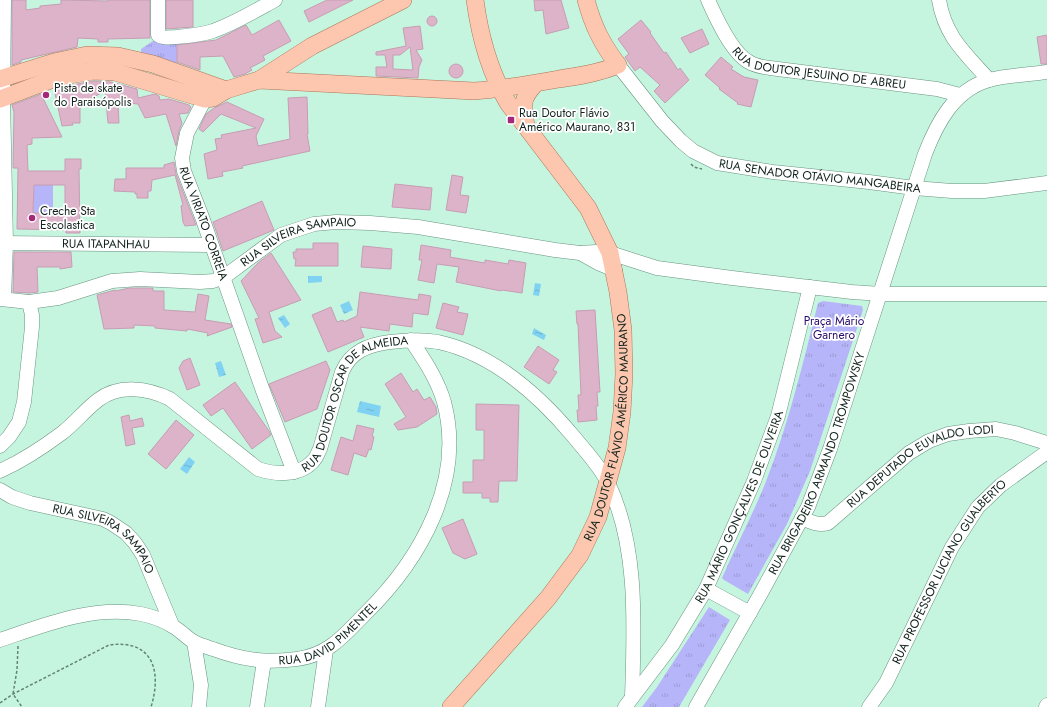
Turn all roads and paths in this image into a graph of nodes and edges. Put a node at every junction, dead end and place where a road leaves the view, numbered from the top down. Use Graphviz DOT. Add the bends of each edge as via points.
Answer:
graph roads {
  1 [pos="4,0"];
  2 [pos="158,0"];
  3 [pos="275,0"];
  4 [pos="403,0"];
  5 [pos="475,0"];
  6 [pos="586,0"];
  7 [pos="708,0"];
  8 [pos="939,0"];
  9 [pos="2,48"];
  10 [pos="613,68"];
  11 [pos="1047,72"];
  12 [pos="2,78"];
  13 [pos="259,80"];
  14 [pos="989,80"];
  15 [pos="535,84"];
  16 [pos="500,89"];
  17 [pos="226,90"];
  18 [pos="960,95"];
  19 [pos="2,98"];
  20 [pos="206,99"];
  21 [pos="526,126"];
  22 [pos="1047,183"];
  23 [pos="914,188"];
  24 [pos="3,243"];
  25 [pos="211,245"];
  26 [pos="580,253"];
  27 [pos="610,253"];
  28 [pos="615,270"];
  29 [pos="224,277"];
  30 [pos="810,287"];
  31 [pos="881,294"];
  32 [pos="1047,294"];
  33 [pos="2,299"];
  34 [pos="29,302"];
  35 [pos="410,340"];
  36 [pos="1047,443"];
  37 [pos="0,446"];
  38 [pos="1047,452"];
  39 [pos="0,471"];
  40 [pos="294,472"];
  41 [pos="608,483"];
  42 [pos="0,490"];
  43 [pos="802,518"];
  44 [pos="706,589"];
  45 [pos="750,613"];
  46 [pos="172,625"];
  47 [pos="18,634"];
  48 [pos="0,640"];
  49 [pos="194,642"];
  50 [pos="326,650"];
  51 [pos="264,661"];
  52 [pos="13,694"];
  53 [pos="629,702"];
  54 [pos="0,703"];
  55 [pos="22,707"];
  56 [pos="151,707"];
  57 [pos="198,707"];
  58 [pos="256,707"];
  59 [pos="318,707"];
  60 [pos="452,707"];
  61 [pos="696,707"];
  62 [pos="869,707"];
  1 -- 9 [label="street"];
  2 -- 3 [label="street" via="158,35 161,37 212,31 227,26"];
  4 -- 13 [label="main road" via="312,46"];
  5 -- 16 [label="main road, RUA DOUTOR FLÁVIO AMÉRICO MAURANO" via="484,50"];
  6 -- 10 [label="main road, RUA SENADOR OTÁVIO MANGABEIRA" via="596,32 608,51"];
  7 -- 18 [label="street, RUA DOUTOR JESUINO DE ABREU" via="733,47 740,56 756,65 936,89"];
  8 -- 14 [label="street" via="947,28 955,42"];
  9 -- 12 [label="street"];
  10 -- 15 [label="main road"];
  10 -- 23 [label="street, RUA SENADOR OTÁVIO MANGABEIRA" via="629,79 681,141 693,152 717,164"];
  11 -- 14 [label="street, RUA BRIGADEIRO ARMANDO TROMPOWSKY"];
  12 -- 17 [label="main road" via="87,55 118,56 153,64"];
  12 -- 19 [label="street"];
  13 -- 16 [label="main road" via="474,91"];
  13 -- 17 [label="main road"];
  14 -- 18 [label="street, RUA BRIGADEIRO ARMANDO TROMPOWSKY"];
  15 -- 16 [label="main road"];
  15 -- 21 [label="main road" via="524,101"];
  16 -- 21 [label="main road, RUA DOUTOR FLÁVIO AMÉRICO MAURANO"];
  17 -- 20 [label="main road"];
  18 -- 23 [label="street, RUA BRIGADEIRO ARMANDO TROMPOWSKY" via="934,132"];
  19 -- 20 [label="main road" via="58,77 93,71 115,72"];
  19 -- 24 [label="street"];
  20 -- 25 [label="street, RUA VIRIATO CORREIA" via="187,133 182,158 184,171"];
  21 -- 27 [label="main road, RUA DOUTOR FLÁVIO AMÉRICO MAURANO" via="588,208"];
  22 -- 23 [label="street, RUA SENADOR OTÁVIO MANGABEIRA" via="984,191 952,192"];
  23 -- 31 [label="street, RUA BRIGADEIRO ARMANDO TROMPOWSKY"];
  24 -- 25 [label="street, RUA ITAPANHAU"];
  24 -- 33 [label="street"];
  25 -- 29 [label="street, RUA VIRIATO CORREIA"];
  26 -- 27 [label="street, RUA SILVEIRA SAMPAIO"];
  26 -- 28 [label="street, RUA SILVEIRA SAMPAIO"];
  26 -- 29 [label="street, RUA SILVEIRA SAMPAIO" via="418,227 370,222 336,222 314,224 281,235"];
  27 -- 28 [label="main road, RUA DOUTOR FLÁVIO AMÉRICO MAURANO"];
  27 -- 30 [label="street, RUA SILVEIRA SAMPAIO" via="657,268"];
  28 -- 41 [label="main road, RUA DOUTOR FLÁVIO AMÉRICO MAURANO" via="623,330 624,374 617,448"];
  29 -- 34 [label="street, RUA SILVEIRA SAMPAIO" via="213,282 140,279 112,281 58,298"];
  29 -- 40 [label="street, RUA VIRIATO CORREIA"];
  30 -- 31 [label="street, RUA SILVEIRA SAMPAIO"];
  30 -- 44 [label="street, RUA MÁRIO GONÇALVES DE OLIVEIRA" via="778,416 754,481"];
  31 -- 32 [label="street, RUA SILVEIRA SAMPAIO"];
  31 -- 43 [label="street, RUA BRIGADEIRO ARMANDO TROMPOWSKY" via="830,449"];
  33 -- 34 [label="street, RUA SILVEIRA SAMPAIO"];
  34 -- 37 [label="street" via="32,327 24,402 19,422"];
  35 -- 40 [label="street, RUA DOUTOR OSCAR DE ALMEIDA" via="363,349 346,362 320,449 306,468"];
  35 -- 41 [label="street, RUA DOUTOR OSCAR DE ALMEIDA" via="438,342 458,348 510,374 566,427"];
  35 -- 50 [label="street, RUA DAVID PIMENTEL" via="432,372 444,401 449,449 441,499 417,550 381,599"];
  36 -- 43 [label="street, RUA DEPUTADO EUVALDO LODI" via="996,429 948,434 909,453 828,523 815,524"];
  38 -- 62 [label="street, RUA PROFESSOR LUCIANO GUALBERTO" via="1001,485 974,512 952,547 886,683"];
  39 -- 40 [label="street, RUA DOUTOR OSCAR DE ALMEIDA" via="21,461 63,432 108,394 132,389 148,390 170,399 258,469 268,473"];
  41 -- 53 [label="street, RUA DOUTOR OSCAR DE ALMEIDA" via="626,536 631,569 634,652"];
  41 -- 60 [label="main road, RUA DOUTOR FLÁVIO AMÉRICO MAURANO" via="598,517 580,555 548,598"];
  42 -- 46 [label="street, RUA SILVEIRA SAMPAIO" via="30,503 102,519 126,533 143,555"];
  43 -- 45 [label="street, RUA BRIGADEIRO ARMANDO TROMPOWSKY"];
  44 -- 45 [label="street"];
  44 -- 53 [label="street, RUA MÁRIO GONÇALVES DE OLIVEIRA" via="672,645"];
  45 -- 61 [label="street, RUA BRIGADEIRO ARMANDO TROMPOWSKY"];
  46 -- 47 [label="street, RUA DAVID PIMENTEL" via="141,614 97,613 40,626"];
  46 -- 49 [label="street, RUA DAVID PIMENTEL"];
  47 -- 48 [label="street, RUA DAVID PIMENTEL"];
  47 -- 52 [label="path"];
  49 -- 51 [label="street, RUA DAVID PIMENTEL" via="230,655"];
  49 -- 57 [label="street" via="201,685"];
  50 -- 51 [label="street, RUA DAVID PIMENTEL" via="317,655 298,659"];
  50 -- 59 [label="street"];
  51 -- 58 [label="street"];
  52 -- 54 [label="path"];
  52 -- 55 [label="path"];
  52 -- 56 [label="path" via="108,645 121,644 131,645 152,660 156,687"];
}
